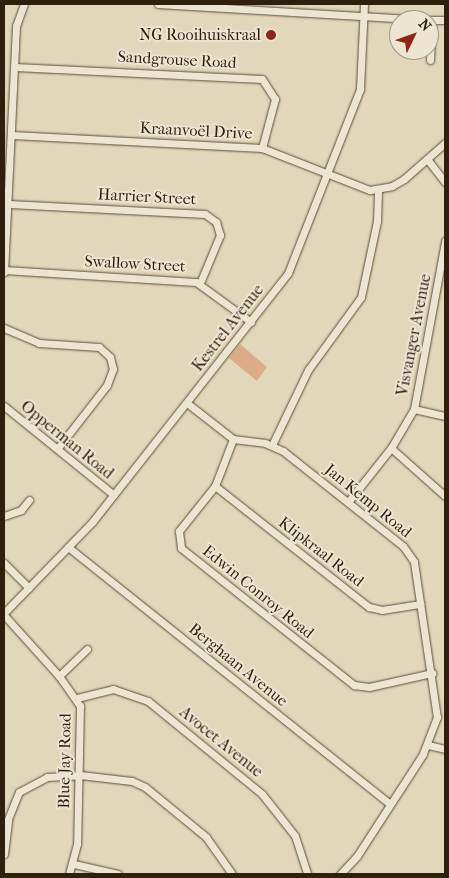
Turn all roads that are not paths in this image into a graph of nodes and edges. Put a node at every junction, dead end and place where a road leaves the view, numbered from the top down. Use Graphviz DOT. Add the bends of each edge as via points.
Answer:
graph roads {
  1 [pos="24,4"];
  2 [pos="158,4"];
  3 [pos="364,4"];
  4 [pos="364,14"];
  5 [pos="389,16"];
  6 [pos="15,67"];
  7 [pos="12,135"];
  8 [pos="445,143"];
  9 [pos="262,148"];
  10 [pos="427,159"];
  11 [pos="328,174"];
  12 [pos="445,182"];
  13 [pos="378,189"];
  14 [pos="9,204"];
  15 [pos="445,241"];
  16 [pos="4,271"];
  17 [pos="200,283"];
  18 [pos="251,322"];
  19 [pos="4,328"];
  20 [pos="187,403"];
  21 [pos="4,406"];
  22 [pos="414,409"];
  23 [pos="445,416"];
  24 [pos="233,439"];
  25 [pos="272,445"];
  26 [pos="391,448"];
  27 [pos="57,449"];
  28 [pos="215,486"];
  29 [pos="114,495"];
  30 [pos="445,496"];
  31 [pos="29,500"];
  32 [pos="348,502"];
  33 [pos="4,516"];
  34 [pos="68,547"];
  35 [pos="4,563"];
  36 [pos="29,588"];
  37 [pos="421,604"];
  38 [pos="4,614"];
  39 [pos="87,649"];
  40 [pos="432,673"];
  41 [pos="59,676"];
  42 [pos="77,698"];
  43 [pos="428,746"];
  44 [pos="445,749"];
  45 [pos="80,775"];
  46 [pos="390,804"];
  47 [pos="4,854"];
  48 [pos="74,864"];
  49 [pos="69,874"];
  50 [pos="118,874"];
  51 [pos="232,874"];
  52 [pos="307,874"];
  53 [pos="340,874"];
  1 -- 6 [label="street" via="17,16"];
  2 -- 4 [label="street"];
  3 -- 4 [label="street, Kestrel Avenue"];
  4 -- 5 [label="street"];
  4 -- 11 [label="street, Kestrel Avenue" via="361,87"];
  6 -- 7 [label="street"];
  6 -- 9 [label="street, Sandgrouse Road" via="262,79 275,98"];
  7 -- 9 [label="street, Kraanvoël Drive"];
  7 -- 14 [label="street"];
  8 -- 10 [label="street"];
  9 -- 11 [label="street, Kraanvoël Drive"];
  10 -- 12 [label="street"];
  10 -- 13 [label="street" via="398,183"];
  11 -- 13 [label="street, Kraanvoël Drive" via="360,187"];
  11 -- 18 [label="street, Kestrel Avenue" via="288,272"];
  13 -- 25 [label="street" via="376,226 361,297 308,370"];
  14 -- 16 [label="street"];
  14 -- 17 [label="street, Harrier Street" via="205,214 216,222 220,235"];
  15 -- 22 [label="street, Visvanger Avenue"];
  16 -- 17 [label="street, Swallow Street"];
  17 -- 18 [label="street, Swallow Street"];
  18 -- 20 [label="street, Kestrel Avenue"];
  19 -- 27 [label="street" via="39,343 99,347 110,357 113,369 107,385"];
  20 -- 24 [label="street, Jan Kemp Road"];
  20 -- 29 [label="street, Kestrel Avenue"];
  21 -- 27 [label="street, Opperman Road"];
  22 -- 23 [label="street"];
  22 -- 26 [label="street, Visvanger Avenue"];
  24 -- 25 [label="street, Jan Kemp Road"];
  24 -- 28 [label="street, Edwin Conroy Road"];
  25 -- 32 [label="street, Jan Kemp Road"];
  26 -- 30 [label="street"];
  26 -- 32 [label="street, Visvanger Avenue"];
  27 -- 29 [label="street, Opperman Road"];
  28 -- 37 [label="street, Klipkraal Road" via="369,607 382,610"];
  28 -- 40 [label="street, Edwin Conroy Road" via="179,531 178,542 183,550 354,685 369,687"];
  29 -- 34 [label="street, Kestrel Avenue"];
  31 -- 33 [label="street" via="22,510"];
  32 -- 37 [label="street, Jan Kemp Road" via="410,554"];
  34 -- 36 [label="street, Kestrel Avenue"];
  34 -- 46 [label="street, Berghaan Avenue"];
  35 -- 36 [label="street"];
  36 -- 38 [label="street, Kestrel Avenue"];
  37 -- 40 [label="street, Jan Kemp Road"];
  38 -- 41 [label="street, Blue Jay Road"];
  39 -- 41 [label="street"];
  40 -- 43 [label="street, Jan Kemp Road" via="438,713"];
  41 -- 42 [label="street, Blue Jay Road"];
  42 -- 45 [label="street, Blue Jay Road" via="82,719"];
  42 -- 52 [label="street, Avocet Avenue" via="113,689 148,700 262,794 295,836"];
  43 -- 44 [label="street"];
  43 -- 46 [label="street, Jan Kemp Road"];
  45 -- 47 [label="street" via="47,777 19,792 8,819"];
  45 -- 48 [label="street, Blue Jay Road"];
  45 -- 51 [label="street" via="132,781 145,787 206,837"];
  46 -- 53 [label="street, Jan Kemp Road" via="354,861"];
  48 -- 49 [label="street, Blue Jay Road"];
  48 -- 50 [label="street"];
}
